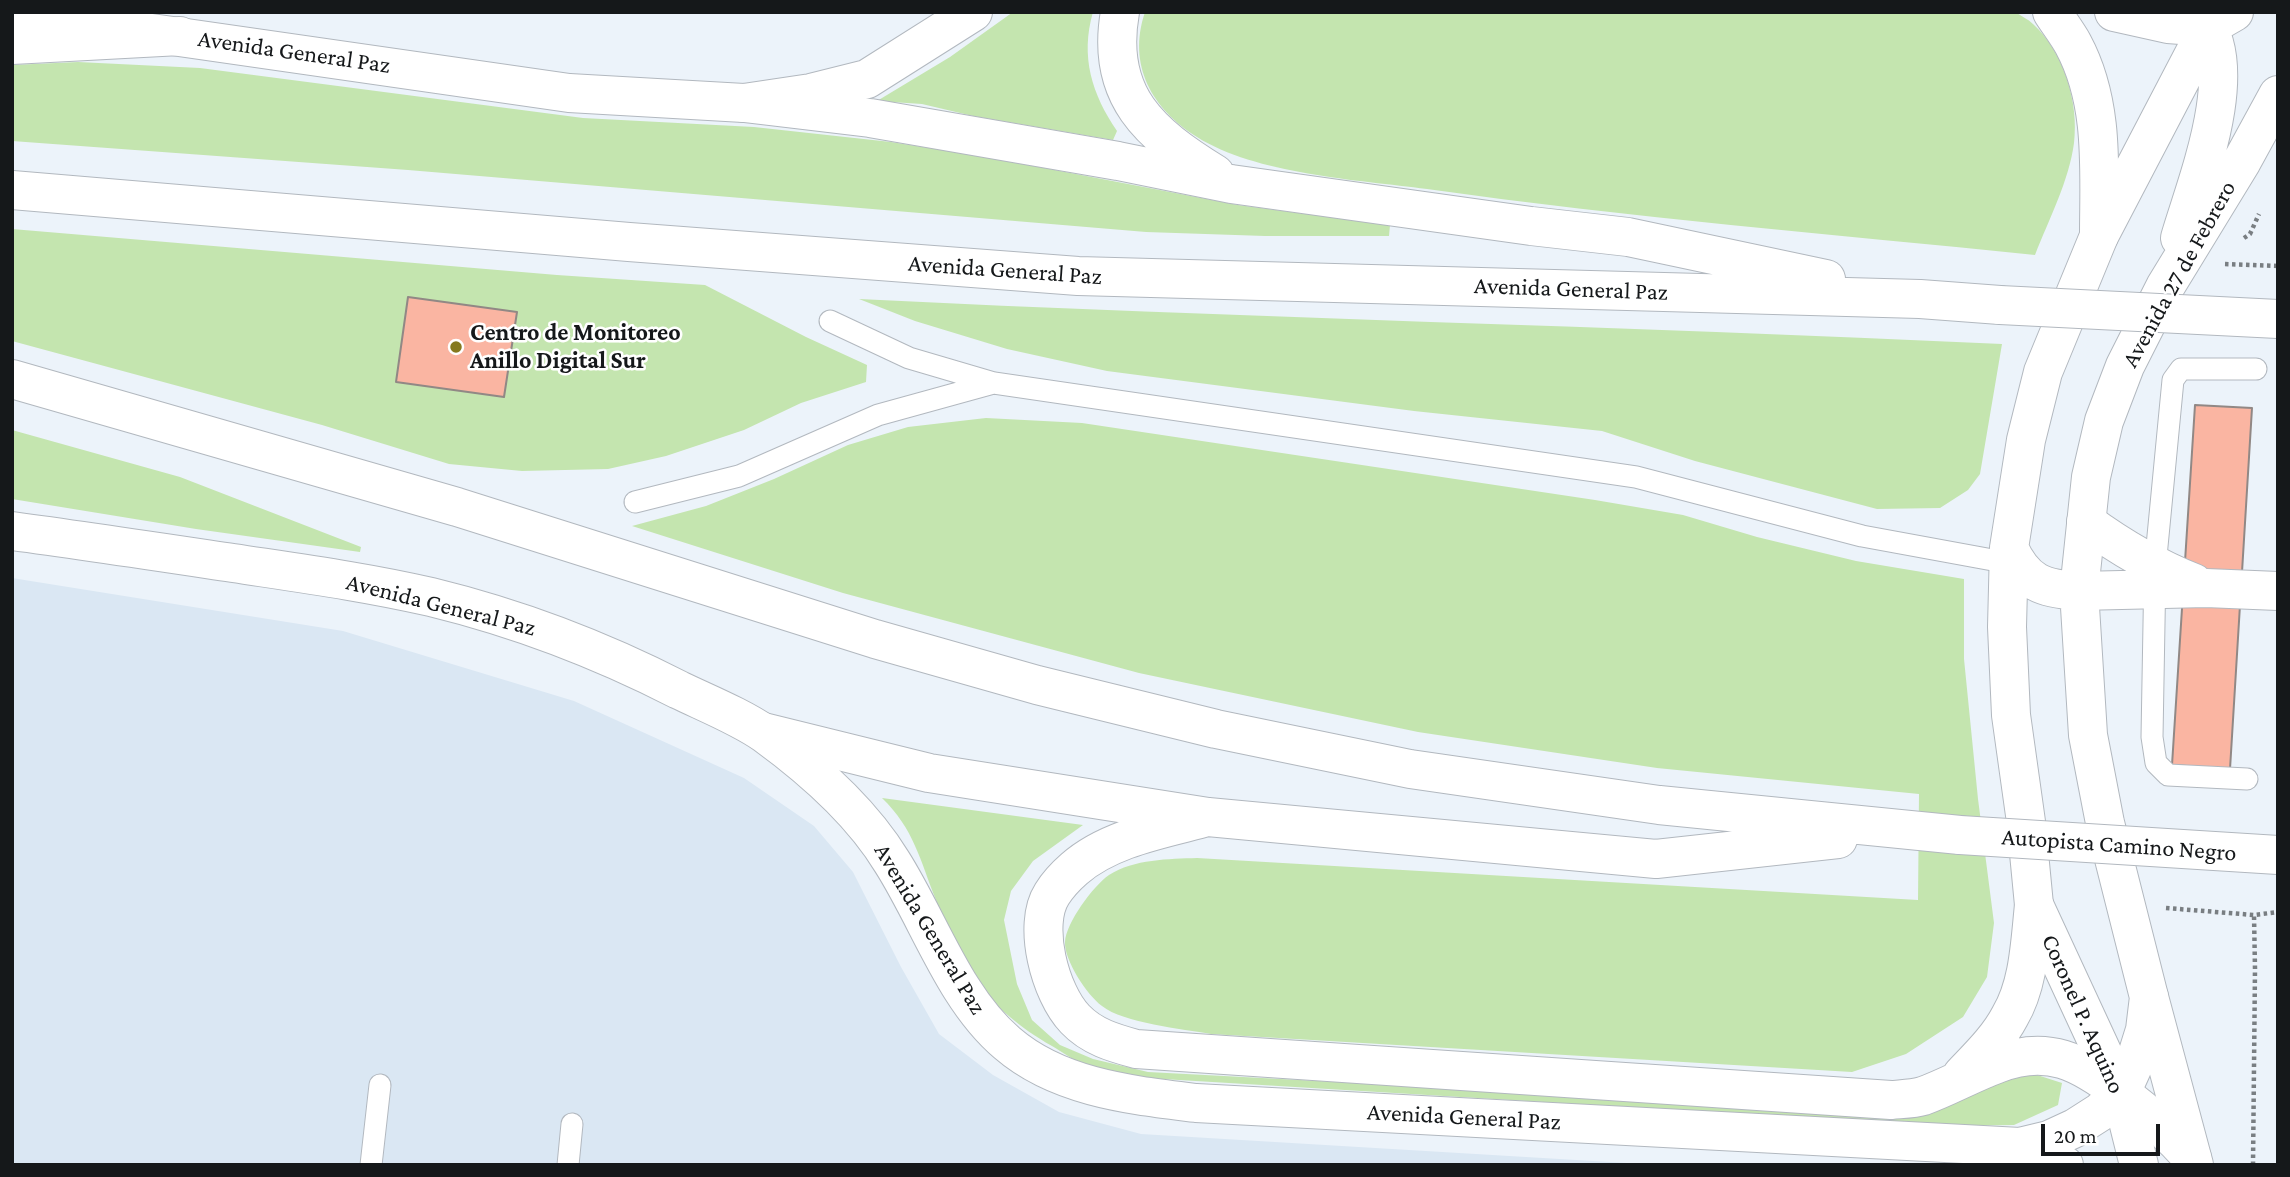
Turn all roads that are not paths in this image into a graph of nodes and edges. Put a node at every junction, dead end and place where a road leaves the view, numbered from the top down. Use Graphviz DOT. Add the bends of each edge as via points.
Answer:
graph roads {
  1 [pos="973,12"];
  2 [pos="1120,12"];
  3 [pos="2052,12"];
  4 [pos="2114,12"];
  5 [pos="12,13"];
  6 [pos="2214,16"];
  7 [pos="180,36"];
  8 [pos="12,45"];
  9 [pos="2278,96"];
  10 [pos="744,103"];
  11 [pos="1231,184"];
  12 [pos="12,190"];
  13 [pos="2099,236"];
  14 [pos="2165,287"];
  15 [pos="1920,299"];
  16 [pos="2278,319"];
  17 [pos="830,321"];
  18 [pos="2256,369"];
  19 [pos="12,379"];
  20 [pos="994,383"];
  21 [pos="635,502"];
  22 [pos="2086,522"];
  23 [pos="12,531"];
  24 [pos="2009,555"];
  25 [pos="2155,578"];
  26 [pos="2079,591"];
  27 [pos="2278,591"];
  28 [pos="763,732"];
  29 [pos="2247,779"];
  30 [pos="1208,817"];
  31 [pos="1913,830"];
  32 [pos="2278,855"];
  33 [pos="2035,905"];
  34 [pos="2149,997"];
  35 [pos="1955,1082"];
  36 [pos="380,1084"];
  37 [pos="2120,1093"];
  38 [pos="572,1125"];
  39 [pos="2020,1147"];
  40 [pos="2193,1161"];
  41 [pos="371,1165"];
  42 [pos="568,1165"];
  43 [pos="2064,1165"];
  44 [pos="2139,1165"];
  1 -- 10 [label="main road, Avenida General Paz" via="867,79"];
  2 -- 11 [label="main road" via="1116,48 1125,88 1137,111 1185,156"];
  3 -- 13 [label="main road" via="2073,44 2092,91 2099,137"];
  4 -- 6 [label="main road" via="2168,24"];
  5 -- 7 [label="main road, Avenida General Paz"];
  6 -- 13 [label="main road"];
  6 -- 14 [label="main road" via="2217,103"];
  7 -- 8 [label="main road"];
  7 -- 10 [label="main road, Avenida General Paz" via="569,93"];
  9 -- 14 [label="main road, Avenida 27 de Febrero"];
  10 -- 11 [label="main road" via="870,118"];
  11 -- 15 [label="main road" via="1628,237"];
  12 -- 15 [label="main road, Avenida General Paz" via="1078,276"];
  13 -- 24 [label="main road" via="2043,372 2024,452"];
  14 -- 22 [label="main road, Avenida 27 de Febrero" via="2125,366 2104,421"];
  15 -- 16 [label="main road, Avenida General Paz, bridge"];
  17 -- 20 [label="lane" via="909,358"];
  18 -- 25 [label="lane" via="2181,369 2173,380"];
  19 -- 31 [label="main road" via="457,507 875,639 1216,729 1410,769 1645,803"];
  20 -- 21 [label="lane" via="878,415 739,476"];
  20 -- 24 [label="lane" via="1636,477 1862,536"];
  22 -- 25 [label="main road"];
  22 -- 26 [label="main road, Avenida 27 de Febrero"];
  23 -- 28 [label="main road, Avenida General Paz" via="330,577 433,598 539,629 650,675"];
  24 -- 26 [label="main road" via="2035,582 2054,590"];
  24 -- 33 [label="main road" via="2011,715"];
  25 -- 26 [label="main road"];
  25 -- 27 [label="main road" via="2206,588"];
  25 -- 29 [label="lane" via="2155,763 2168,775"];
  26 -- 34 [label="main road, Avenida 27 de Febrero" via="2088,735"];
  28 -- 30 [label="main road" via="929,772"];
  28 -- 39 [label="main road, Avenida General Paz" via="835,792 865,824 892,861 982,1018 1008,1044 1059,1075 1126,1095 1196,1103"];
  30 -- 31 [label="main road" via="1656,859"];
  30 -- 35 [label="main road" via="1101,851 1074,869 1051,895 1043,928 1055,990 1074,1019 1102,1040 1136,1049 1891,1100 1920,1097"];
  31 -- 32 [label="main road, Autopista Camino Negro, bridge"];
  33 -- 35 [label="main road" via="2026,972 2011,1015 1989,1047"];
  33 -- 37 [label="main road, Coronel P. Aquino"];
  34 -- 37 [label="main road" via="2145,1030"];
  34 -- 40 [label="main road"];
  35 -- 37 [label="main road" via="2029,1055 2063,1059 2094,1072"];
  36 -- 41 [label="lane"];
  37 -- 39 [label="main road" via="2075,1128"];
  37 -- 40 [label="main road" via="2155,1119"];
  37 -- 44 [label="main road, Coronel P. Aquino"];
  38 -- 42 [label="lane"];
  39 -- 43 [label="main road, Avenida General Paz"];
}
